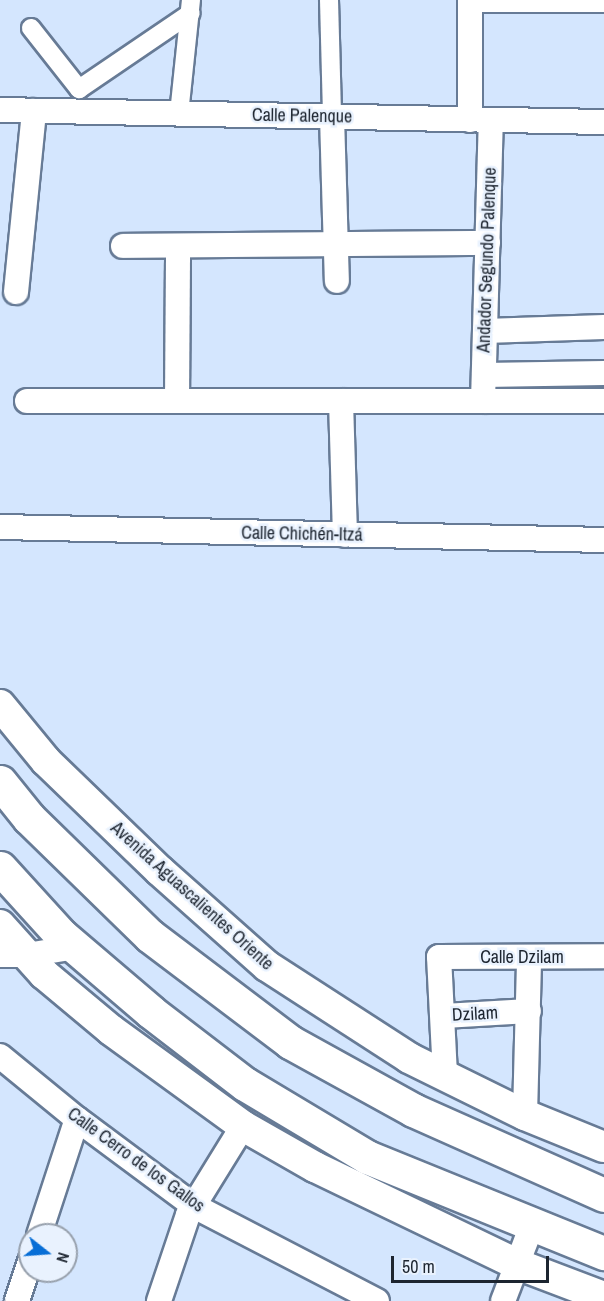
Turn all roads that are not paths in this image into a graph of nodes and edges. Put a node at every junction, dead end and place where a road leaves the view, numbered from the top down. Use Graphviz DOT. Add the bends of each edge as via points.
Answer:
graph roads {
  1 [pos="329,0"];
  2 [pos="470,0"];
  3 [pos="476,0"];
  4 [pos="604,0"];
  5 [pos="188,4"];
  6 [pos="31,28"];
  7 [pos="0,110"];
  8 [pos="34,111"];
  9 [pos="179,114"];
  10 [pos="332,117"];
  11 [pos="480,120"];
  12 [pos="604,122"];
  13 [pos="488,243"];
  14 [pos="336,244"];
  15 [pos="123,246"];
  16 [pos="178,246"];
  17 [pos="338,281"];
  18 [pos="16,292"];
  19 [pos="604,327"];
  20 [pos="485,331"];
  21 [pos="604,373"];
  22 [pos="484,375"];
  23 [pos="27,401"];
  24 [pos="177,401"];
  25 [pos="341,401"];
  26 [pos="483,401"];
  27 [pos="604,401"];
  28 [pos="0,527"];
  29 [pos="345,535"];
  30 [pos="604,540"];
  31 [pos="0,705"];
  32 [pos="0,782"];
  33 [pos="0,868"];
  34 [pos="0,925"];
  35 [pos="76,947"];
  36 [pos="13,955"];
  37 [pos="604,956"];
  38 [pos="439,957"];
  39 [pos="529,957"];
  40 [pos="530,1011"];
  41 [pos="444,1016"];
  42 [pos="0,1056"];
  43 [pos="445,1075"];
  44 [pos="525,1115"];
  45 [pos="77,1119"];
  46 [pos="243,1126"];
  47 [pos="604,1147"];
  48 [pos="604,1195"];
  49 [pos="194,1206"];
  50 [pos="43,1223"];
  51 [pos="532,1225"];
  52 [pos="604,1253"];
  53 [pos="517,1264"];
  54 [pos="23,1283"];
  55 [pos="604,1297"];
  56 [pos="17,1301"];
  57 [pos="159,1301"];
  58 [pos="377,1301"];
  59 [pos="503,1301"];
  1 -- 10 [label="street"];
  2 -- 11 [label="street, Andador Segundo Palenque"];
  3 -- 4 [label="street"];
  5 -- 6 [label="street" via="79,88"];
  5 -- 9 [label="street"];
  7 -- 8 [label="street, Calle Palenque"];
  8 -- 9 [label="street, Calle Palenque"];
  8 -- 18 [label="street"];
  9 -- 10 [label="street, Calle Palenque"];
  10 -- 11 [label="street, Calle Palenque"];
  10 -- 14 [label="street"];
  11 -- 12 [label="street, Calle Palenque"];
  11 -- 13 [label="street, Andador Segundo Palenque"];
  13 -- 14 [label="street"];
  13 -- 20 [label="street, Andador Segundo Palenque"];
  14 -- 16 [label="street"];
  14 -- 17 [label="street"];
  15 -- 16 [label="street"];
  16 -- 24 [label="street"];
  19 -- 20 [label="street"];
  20 -- 22 [label="street, Andador Segundo Palenque"];
  21 -- 22 [label="street"];
  22 -- 26 [label="street, Andador Segundo Palenque"];
  23 -- 24 [label="street"];
  24 -- 25 [label="street"];
  25 -- 26 [label="street"];
  25 -- 29 [label="street"];
  26 -- 27 [label="street"];
  28 -- 29 [label="street, Calle Chichén-Itzá"];
  29 -- 30 [label="street, Calle Chichén-Itzá"];
  31 -- 43 [label="street, Avenida Aguascalientes Oriente" via="46,761 160,871 267,966 409,1058"];
  32 -- 48 [label="main road" via="28,818 150,936 290,1042 414,1110"];
  33 -- 35 [label="main road"];
  34 -- 36 [label="street"];
  35 -- 36 [label="street"];
  35 -- 51 [label="main road" via="151,1012 245,1084 367,1157"];
  36 -- 46 [label="street" via="44,974 111,1030"];
  37 -- 39 [label="street, Calle Dzilam"];
  38 -- 39 [label="street, Calle Dzilam"];
  38 -- 41 [label="street, Dzilam"];
  39 -- 40 [label="street"];
  40 -- 41 [label="street, Dzilam"];
  40 -- 44 [label="street"];
  41 -- 43 [label="street"];
  42 -- 45 [label="street, Calle Cerro de los Gallos"];
  43 -- 44 [label="street, Avenida Aguascalientes Oriente"];
  44 -- 47 [label="street, Avenida Aguascalientes Oriente"];
  45 -- 49 [label="street, Calle Cerro de los Gallos"];
  45 -- 50 [label="street"];
  46 -- 49 [label="street"];
  46 -- 53 [label="street" via="315,1167"];
  49 -- 57 [label="street"];
  49 -- 58 [label="street, Calle Cerro de los Gallos"];
  51 -- 52 [label="main road"];
  51 -- 53 [label="street"];
  53 -- 55 [label="street"];
  53 -- 59 [label="street"];
  54 -- 56 [label="street"];
}
